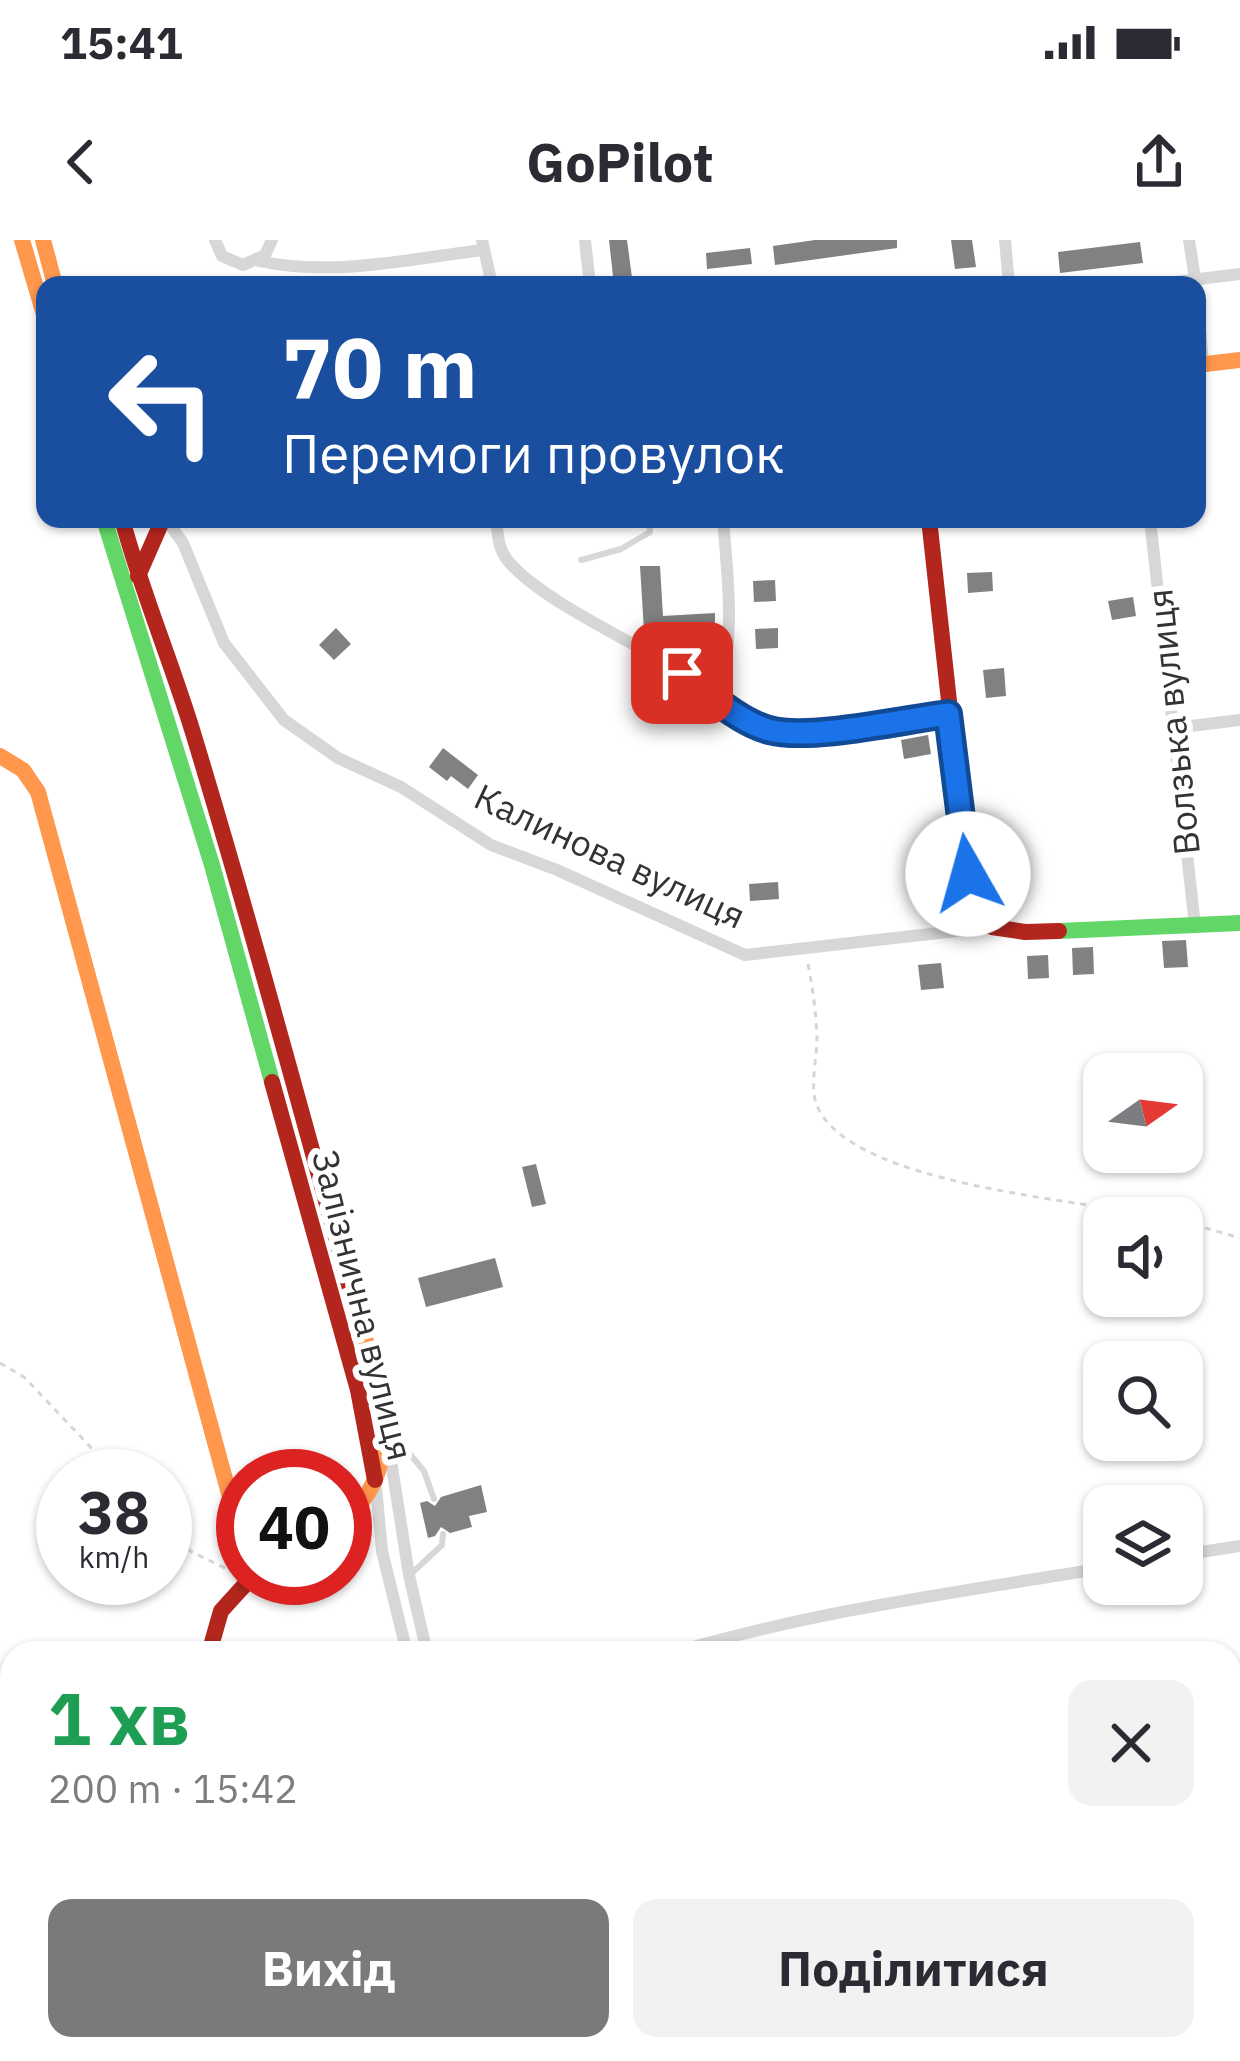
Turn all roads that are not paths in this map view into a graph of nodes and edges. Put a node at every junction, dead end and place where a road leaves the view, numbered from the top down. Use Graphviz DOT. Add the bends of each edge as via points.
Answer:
graph roads {
  1 [pos="22,240"];
  2 [pos="43,240"];
  3 [pos="215,240"];
  4 [pos="272,240"];
  5 [pos="584,240"];
  6 [pos="1005,240"];
  7 [pos="1189,240"];
  8 [pos="482,245"];
  9 [pos="259,261"];
  10 [pos="1240,274"];
  11 [pos="53,276"];
  12 [pos="490,276"];
  13 [pos="589,276"];
  14 [pos="1008,276"];
  15 [pos="1194,276"];
  16 [pos="1206,283"];
  17 [pos="36,287"];
  18 [pos="1240,360"];
  19 [pos="1206,364"];
  20 [pos="107,528"];
  21 [pos="124,528"];
  22 [pos="161,528"];
  23 [pos="172,528"];
  24 [pos="497,528"];
  25 [pos="650,528"];
  26 [pos="724,528"];
  27 [pos="929,528"];
  28 [pos="1151,528"];
  29 [pos="581,560"];
  30 [pos="138,577"];
  31 [pos="717,700"];
  32 [pos="948,714"];
  33 [pos="1240,720"];
  34 [pos="1174,728"];
  35 [pos="0,756"];
  36 [pos="1240,923"];
  37 [pos="1195,926"];
  38 [pos="992,927"];
  39 [pos="386,1432"];
  40 [pos="217,1449"];
  41 [pos="376,1487"];
  42 [pos="372,1491"];
  43 [pos="434,1499"];
  44 [pos="442,1534"];
  45 [pos="1240,1546"];
  46 [pos="1203,1552"];
  47 [pos="1083,1571"];
  48 [pos="409,1575"];
  49 [pos="228,1605"];
  50 [pos="210,1641"];
  51 [pos="404,1641"];
  52 [pos="424,1641"];
  53 [pos="712,1641"];
  1 -- 17 [label="main road"];
  2 -- 11 [label="main road"];
  3 -- 9 [label="street" via="234,263"];
  4 -- 9 [label="street"];
  5 -- 13 [label="street"];
  6 -- 14 [label="street"];
  7 -- 15 [label="street"];
  8 -- 9 [label="street" via="333,268"];
  8 -- 12 [label="street"];
  10 -- 16 [label="street"];
  18 -- 19 [label="main road"];
  20 -- 41 [label="main road, Залізнична вулиця" via="212,865 358,1390"];
  21 -- 30 [label="main road, Залізнична вулиця"];
  22 -- 30 [label="main road"];
  23 -- 38 [label="street, Калинова вулиця" via="239,665 284,720 491,845 745,956"];
  24 -- 31 [label="street" via="508,562 540,588"];
  25 -- 29 [label="lane" via="621,549"];
  26 -- 31 [label="street" via="732,623"];
  27 -- 32 [label="main road"];
  28 -- 34 [label="street, Волзька вулиця"];
  30 -- 39 [label="main road, Залізнична вулиця" via="234,868"];
  31 -- 32 [label="street" via="774,731"];
  32 -- 38 [label="main road" via="968,874"];
  33 -- 34 [label="street"];
  34 -- 37 [label="street, Волзька вулиця"];
  35 -- 40 [label="main road" via="29,775 38,792"];
  36 -- 37 [label="main road, Калинова вулиця"];
  37 -- 38 [label="main road, Калинова вулиця"];
  39 -- 41 [label="main road, Залізнична вулиця"];
  39 -- 43 [label="lane" via="424,1471"];
  39 -- 48 [label="street"];
  41 -- 42 [label="main road"];
  41 -- 51 [label="street"];
  44 -- 48 [label="lane" via="442,1545"];
  45 -- 46 [label="street"];
  47 -- 53 [label="street" via="871,1604"];
  48 -- 52 [label="street"];
  49 -- 50 [label="main road"];
}
